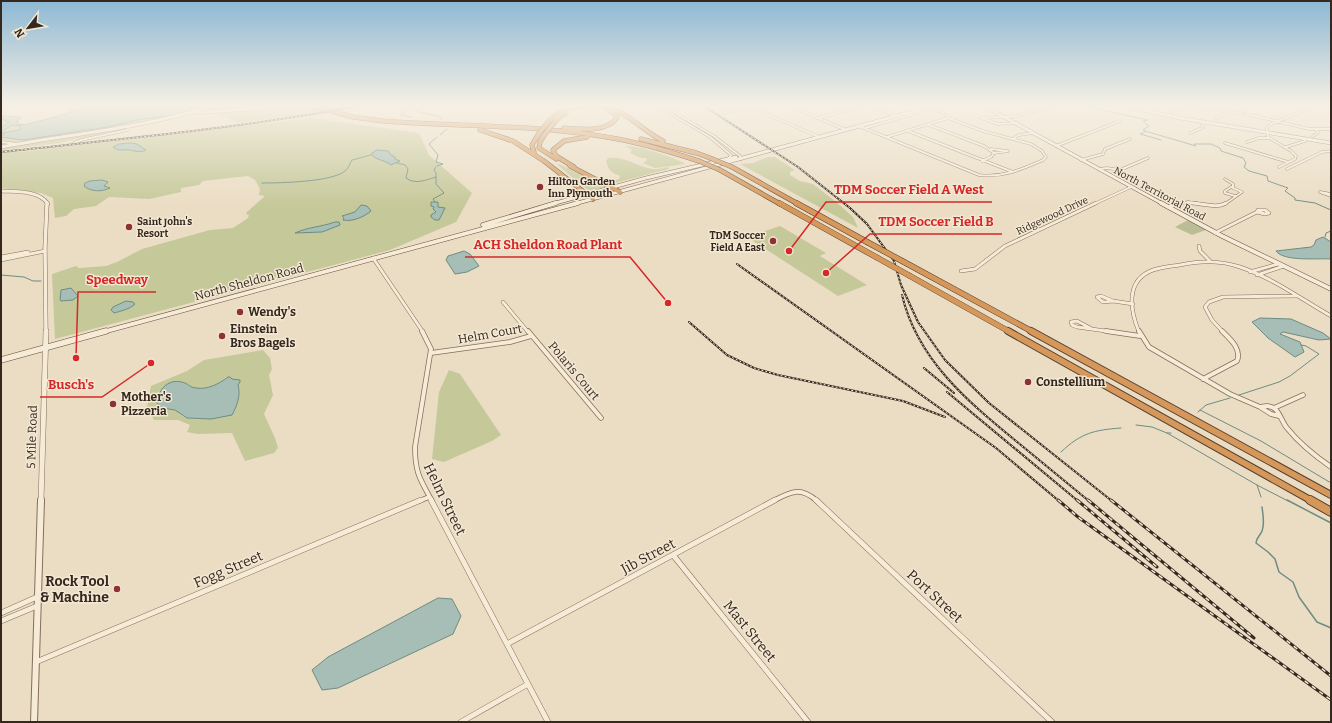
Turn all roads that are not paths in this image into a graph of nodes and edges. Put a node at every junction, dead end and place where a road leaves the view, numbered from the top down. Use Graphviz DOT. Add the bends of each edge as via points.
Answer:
graph roads {
  1 [pos="43,140"];
  2 [pos="82,140"];
  3 [pos="509,140"];
  4 [pos="534,140"];
  5 [pos="542,140"];
  6 [pos="568,140"];
  7 [pos="616,140"];
  8 [pos="621,140"];
  9 [pos="643,140"];
  10 [pos="663,140"];
  11 [pos="713,140"];
  12 [pos="718,140"];
  13 [pos="809,140"];
  14 [pos="893,140"];
  15 [pos="930,140"];
  16 [pos="967,140"];
  17 [pos="1017,140"];
  18 [pos="1045,140"];
  19 [pos="1072,140"];
  20 [pos="1128,140"];
  21 [pos="1254,140"];
  22 [pos="1272,140"];
  23 [pos="1312,140"];
  24 [pos="630,141"];
  25 [pos="1305,141"];
  26 [pos="1,142"];
  27 [pos="1247,142"];
  28 [pos="74,143"];
  29 [pos="1226,143"];
  30 [pos="1331,143"];
  31 [pos="17,144"];
  32 [pos="717,144"];
  33 [pos="723,144"];
  34 [pos="1056,146"];
  35 [pos="1,147"];
  36 [pos="1285,147"];
  37 [pos="990,149"];
  38 [pos="1331,151"];
  39 [pos="696,153"];
  40 [pos="994,153"];
  41 [pos="740,157"];
  42 [pos="1148,158"];
  43 [pos="728,159"];
  44 [pos="982,160"];
  45 [pos="1081,160"];
  46 [pos="1288,162"];
  47 [pos="547,164"];
  48 [pos="696,165"];
  49 [pos="574,167"];
  50 [pos="690,167"];
  51 [pos="1279,167"];
  52 [pos="1099,169"];
  53 [pos="1287,169"];
  54 [pos="700,170"];
  55 [pos="1013,172"];
  56 [pos="646,178"];
  57 [pos="671,178"];
  58 [pos="1225,179"];
  59 [pos="653,182"];
  60 [pos="614,187"];
  61 [pos="1131,187"];
  62 [pos="1233,188"];
  63 [pos="1,191"];
  64 [pos="620,192"];
  65 [pos="587,195"];
  66 [pos="1235,196"];
  67 [pos="575,198"];
  68 [pos="593,199"];
  69 [pos="578,203"];
  70 [pos="1168,207"];
  71 [pos="532,210"];
  72 [pos="1257,212"];
  73 [pos="539,214"];
  74 [pos="1215,233"];
  75 [pos="458,235"];
  76 [pos="1199,246"];
  77 [pos="45,250"];
  78 [pos="373,258"];
  79 [pos="1,259"];
  80 [pos="1210,261"];
  81 [pos="1278,264"];
  82 [pos="1284,266"];
  83 [pos="961,271"];
  84 [pos="1250,272"];
  85 [pos="1257,275"];
  86 [pos="1331,289"];
  87 [pos="1298,296"];
  88 [pos="1113,301"];
  89 [pos="503,302"];
  90 [pos="1133,304"];
  91 [pos="1331,316"];
  92 [pos="1092,329"];
  93 [pos="531,336"];
  94 [pos="1140,336"];
  95 [pos="46,348"];
  96 [pos="431,353"];
  97 [pos="1,360"];
  98 [pos="1203,379"];
  99 [pos="1303,394"];
  100 [pos="1260,407"];
  101 [pos="1274,408"];
  102 [pos="1279,416"];
  103 [pos="601,418"];
  104 [pos="1331,467"];
  105 [pos="800,491"];
  106 [pos="1331,495"];
  107 [pos="429,497"];
  108 [pos="1331,512"];
  109 [pos="673,555"];
  110 [pos="37,597"];
  111 [pos="37,606"];
  112 [pos="1,613"];
  113 [pos="1,621"];
  114 [pos="507,644"];
  115 [pos="35,662"];
  116 [pos="528,684"];
  117 [pos="34,722"];
  118 [pos="461,722"];
  119 [pos="548,722"];
  120 [pos="808,722"];
  121 [pos="1052,722"];
  1 -- 31 [label="street"];
  2 -- 28 [label="street"];
  3 -- 47 [label="highway"];
  4 -- 47 [label="highway, bridge" via="531,148"];
  5 -- 49 [label="highway, bridge" via="539,144 541,150"];
  6 -- 49 [label="highway" via="557,145 553,150 554,155"];
  7 -- 24 [label="highway"];
  8 -- 24 [label="highway"];
  9 -- 39 [label="highway"];
  10 -- 39 [label="highway, bridge"];
  11 -- 32 [label="street"];
  12 -- 33 [label="street"];
  13 -- 41 [label="main road, North Sheldon Road"];
  14 -- 55 [label="street" via="969,172 989,177"];
  15 -- 44 [label="street"];
  16 -- 37 [label="street"];
  17 -- 55 [label="street" via="1039,149 1046,157"];
  18 -- 34 [label="main road, North Territorial Road"];
  19 -- 34 [label="street"];
  20 -- 45 [label="street" via="1105,149 1103,154"];
  21 -- 27 [label="street"];
  22 -- 36 [label="street"];
  23 -- 30 [label="street"];
  24 -- 108 [label="highway, bridge" via="668,150 720,170"];
  25 -- 36 [label="street"];
  26 -- 31 [label="street"];
  29 -- 46 [label="street"];
  31 -- 35 [label="street"];
  32 -- 33 [label="street"];
  32 -- 43 [label="street" via="731,155"];
  33 -- 41 [label="street"];
  34 -- 45 [label="main road, North Territorial Road"];
  36 -- 46 [label="street" via="1296,156"];
  37 -- 40 [label="street"];
  37 -- 40 [label="street" via="1008,152"];
  38 -- 53 [label="street" via="1322,152"];
  39 -- 106 [label="highway, bridge" via="732,168"];
  40 -- 44 [label="street"];
  41 -- 43 [label="main road, North Sheldon Road"];
  41 -- 54 [label="main road, North Sheldon Road"];
  42 -- 52 [label="street" via="1120,170"];
  43 -- 48 [label="main road, North Sheldon Road"];
  44 -- 55 [label="street"];
  45 -- 52 [label="main road, North Territorial Road"];
  46 -- 51 [label="street"];
  47 -- 65 [label="highway"];
  48 -- 50 [label="main road, North Sheldon Road"];
  48 -- 54 [label="main road" via="702,167"];
  49 -- 60 [label="highway"];
  50 -- 56 [label="main road, North Sheldon Road"];
  50 -- 57 [label="main road" via="666,175"];
  52 -- 61 [label="main road, North Territorial Road"];
  54 -- 57 [label="main road, North Sheldon Road"];
  56 -- 59 [label="main road" via="657,178"];
  56 -- 60 [label="main road, North Sheldon Road"];
  57 -- 59 [label="main road, North Sheldon Road"];
  58 -- 62 [label="street"];
  59 -- 64 [label="main road, North Sheldon Road"];
  60 -- 64 [label="highway"];
  60 -- 65 [label="main road, North Sheldon Road"];
  61 -- 70 [label="main road, North Territorial Road"];
  61 -- 83 [label="street, Ridgewood Drive" via="1005,246 975,269"];
  62 -- 66 [label="street" via="1242,192"];
  62 -- 66 [label="street" via="1225,191"];
  63 -- 77 [label="street, 5 Mile Road" via="35,195 47,201"];
  64 -- 68 [label="main road, North Sheldon Road"];
  65 -- 67 [label="main road, North Sheldon Road"];
  65 -- 68 [label="highway"];
  66 -- 70 [label="street" via="1223,205 1194,202"];
  67 -- 69 [label="main road" via="579,200"];
  67 -- 71 [label="main road, North Sheldon Road"];
  68 -- 69 [label="main road, North Sheldon Road"];
  69 -- 73 [label="main road, North Sheldon Road"];
  70 -- 74 [label="main road, North Territorial Road"];
  71 -- 73 [label="main road"];
  71 -- 75 [label="main road, North Sheldon Road"];
  72 -- 74 [label="street"];
  73 -- 75 [label="main road, North Sheldon Road"];
  74 -- 81 [label="main road, North Territorial Road"];
  75 -- 78 [label="main road, North Sheldon Road"];
  76 -- 80 [label="street" via="1200,251"];
  77 -- 79 [label="street"];
  77 -- 95 [label="street, 5 Mile Road"];
  78 -- 95 [label="main road, North Sheldon Road"];
  78 -- 96 [label="street, Helm Street" via="426,337"];
  80 -- 84 [label="street"];
  80 -- 90 [label="street" via="1176,265 1145,273 1133,286"];
  81 -- 82 [label="main road, North Territorial Road"];
  81 -- 84 [label="street"];
  82 -- 85 [label="street"];
  82 -- 86 [label="main road, North Territorial Road"];
  84 -- 85 [label="street"];
  85 -- 87 [label="street"];
  87 -- 91 [label="street"];
  87 -- 98 [label="street" via="1223,297 1209,302 1205,307 1207,314 1236,346 1239,357 1234,363"];
  88 -- 90 [label="street"];
  89 -- 93 [label="street, Helm Court"];
  90 -- 94 [label="street"];
  92 -- 92 [label="street" via="1077,321 1071,322 1077,327"];
  92 -- 94 [label="street"];
  93 -- 96 [label="street, Helm Court" via="510,342"];
  93 -- 103 [label="street, Polaris Court"];
  94 -- 98 [label="street" via="1145,344"];
  95 -- 97 [label="main road, North Sheldon Road"];
  95 -- 110 [label="street, 5 Mile Road"];
  96 -- 107 [label="street, Helm Street" via="414,454 417,473"];
  98 -- 100 [label="street" via="1237,398"];
  99 -- 101 [label="street"];
  100 -- 101 [label="street"];
  100 -- 102 [label="street"];
  101 -- 102 [label="street"];
  102 -- 104 [label="street" via="1293,434"];
  105 -- 109 [label="street, Jib Street" via="791,492"];
  105 -- 121 [label="street, Port Street" via="810,495"];
  107 -- 114 [label="street, Helm Street"];
  107 -- 115 [label="street, Fogg Street"];
  109 -- 114 [label="street, Jib Street"];
  109 -- 120 [label="street, Mast Street"];
  110 -- 111 [label="street, 5 Mile Road"];
  110 -- 112 [label="street"];
  111 -- 113 [label="street"];
  111 -- 115 [label="street, 5 Mile Road"];
  114 -- 116 [label="street, Helm Street"];
  115 -- 117 [label="street, 5 Mile Road"];
  116 -- 118 [label="street"];
  116 -- 119 [label="street, Helm Street"];
}
